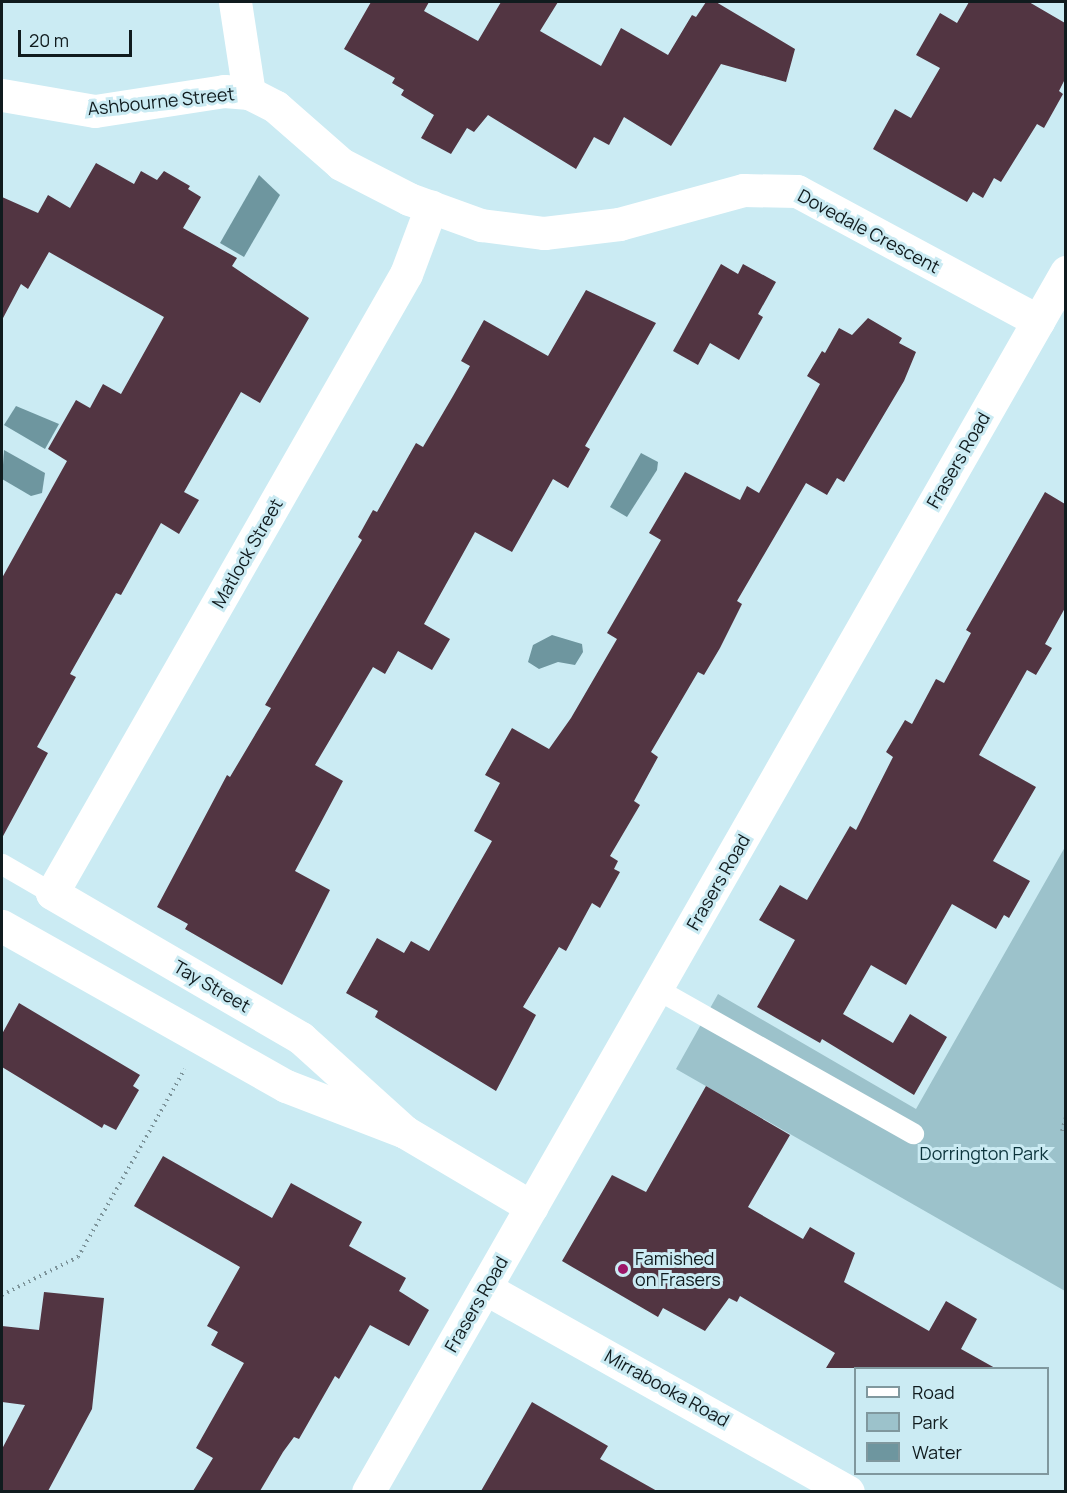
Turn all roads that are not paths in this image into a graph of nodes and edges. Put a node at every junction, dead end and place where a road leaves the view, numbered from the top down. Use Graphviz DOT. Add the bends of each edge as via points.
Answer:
graph roads {
  1 [pos="235,2"];
  2 [pos="249,93"];
  3 [pos="2,95"];
  4 [pos="431,207"];
  5 [pos="1065,272"];
  6 [pos="1038,321"];
  7 [pos="2,864"];
  8 [pos="52,893"];
  9 [pos="2,926"];
  10 [pos="657,989"];
  11 [pos="405,1132"];
  12 [pos="913,1133"];
  13 [pos="532,1207"];
  14 [pos="485,1288"];
  15 [pos="368,1491"];
  16 [pos="848,1491"];
  1 -- 2 [label="street"];
  2 -- 3 [label="street, Ashbourne Street" via="224,91 95,111"];
  2 -- 4 [label="street, Dovedale Crescent" via="276,107 341,164"];
  4 -- 6 [label="street, Dovedale Crescent" via="481,225 543,233 619,224 743,190 797,191"];
  4 -- 8 [label="street, Matlock Street" via="406,273"];
  5 -- 6 [label="street, Frasers Road"];
  6 -- 10 [label="street, Frasers Road"];
  7 -- 8 [label="lane, Tay Street"];
  8 -- 11 [label="street, Tay Street" via="301,1038"];
  9 -- 11 [label="street, Tay Street" via="286,1086"];
  10 -- 12 [label="lane"];
  10 -- 13 [label="street, Frasers Road"];
  11 -- 13 [label="street, Tay Street"];
  13 -- 14 [label="street, Frasers Road"];
  14 -- 15 [label="street, Frasers Road"];
  14 -- 16 [label="street, Mirrabooka Road"];
}
